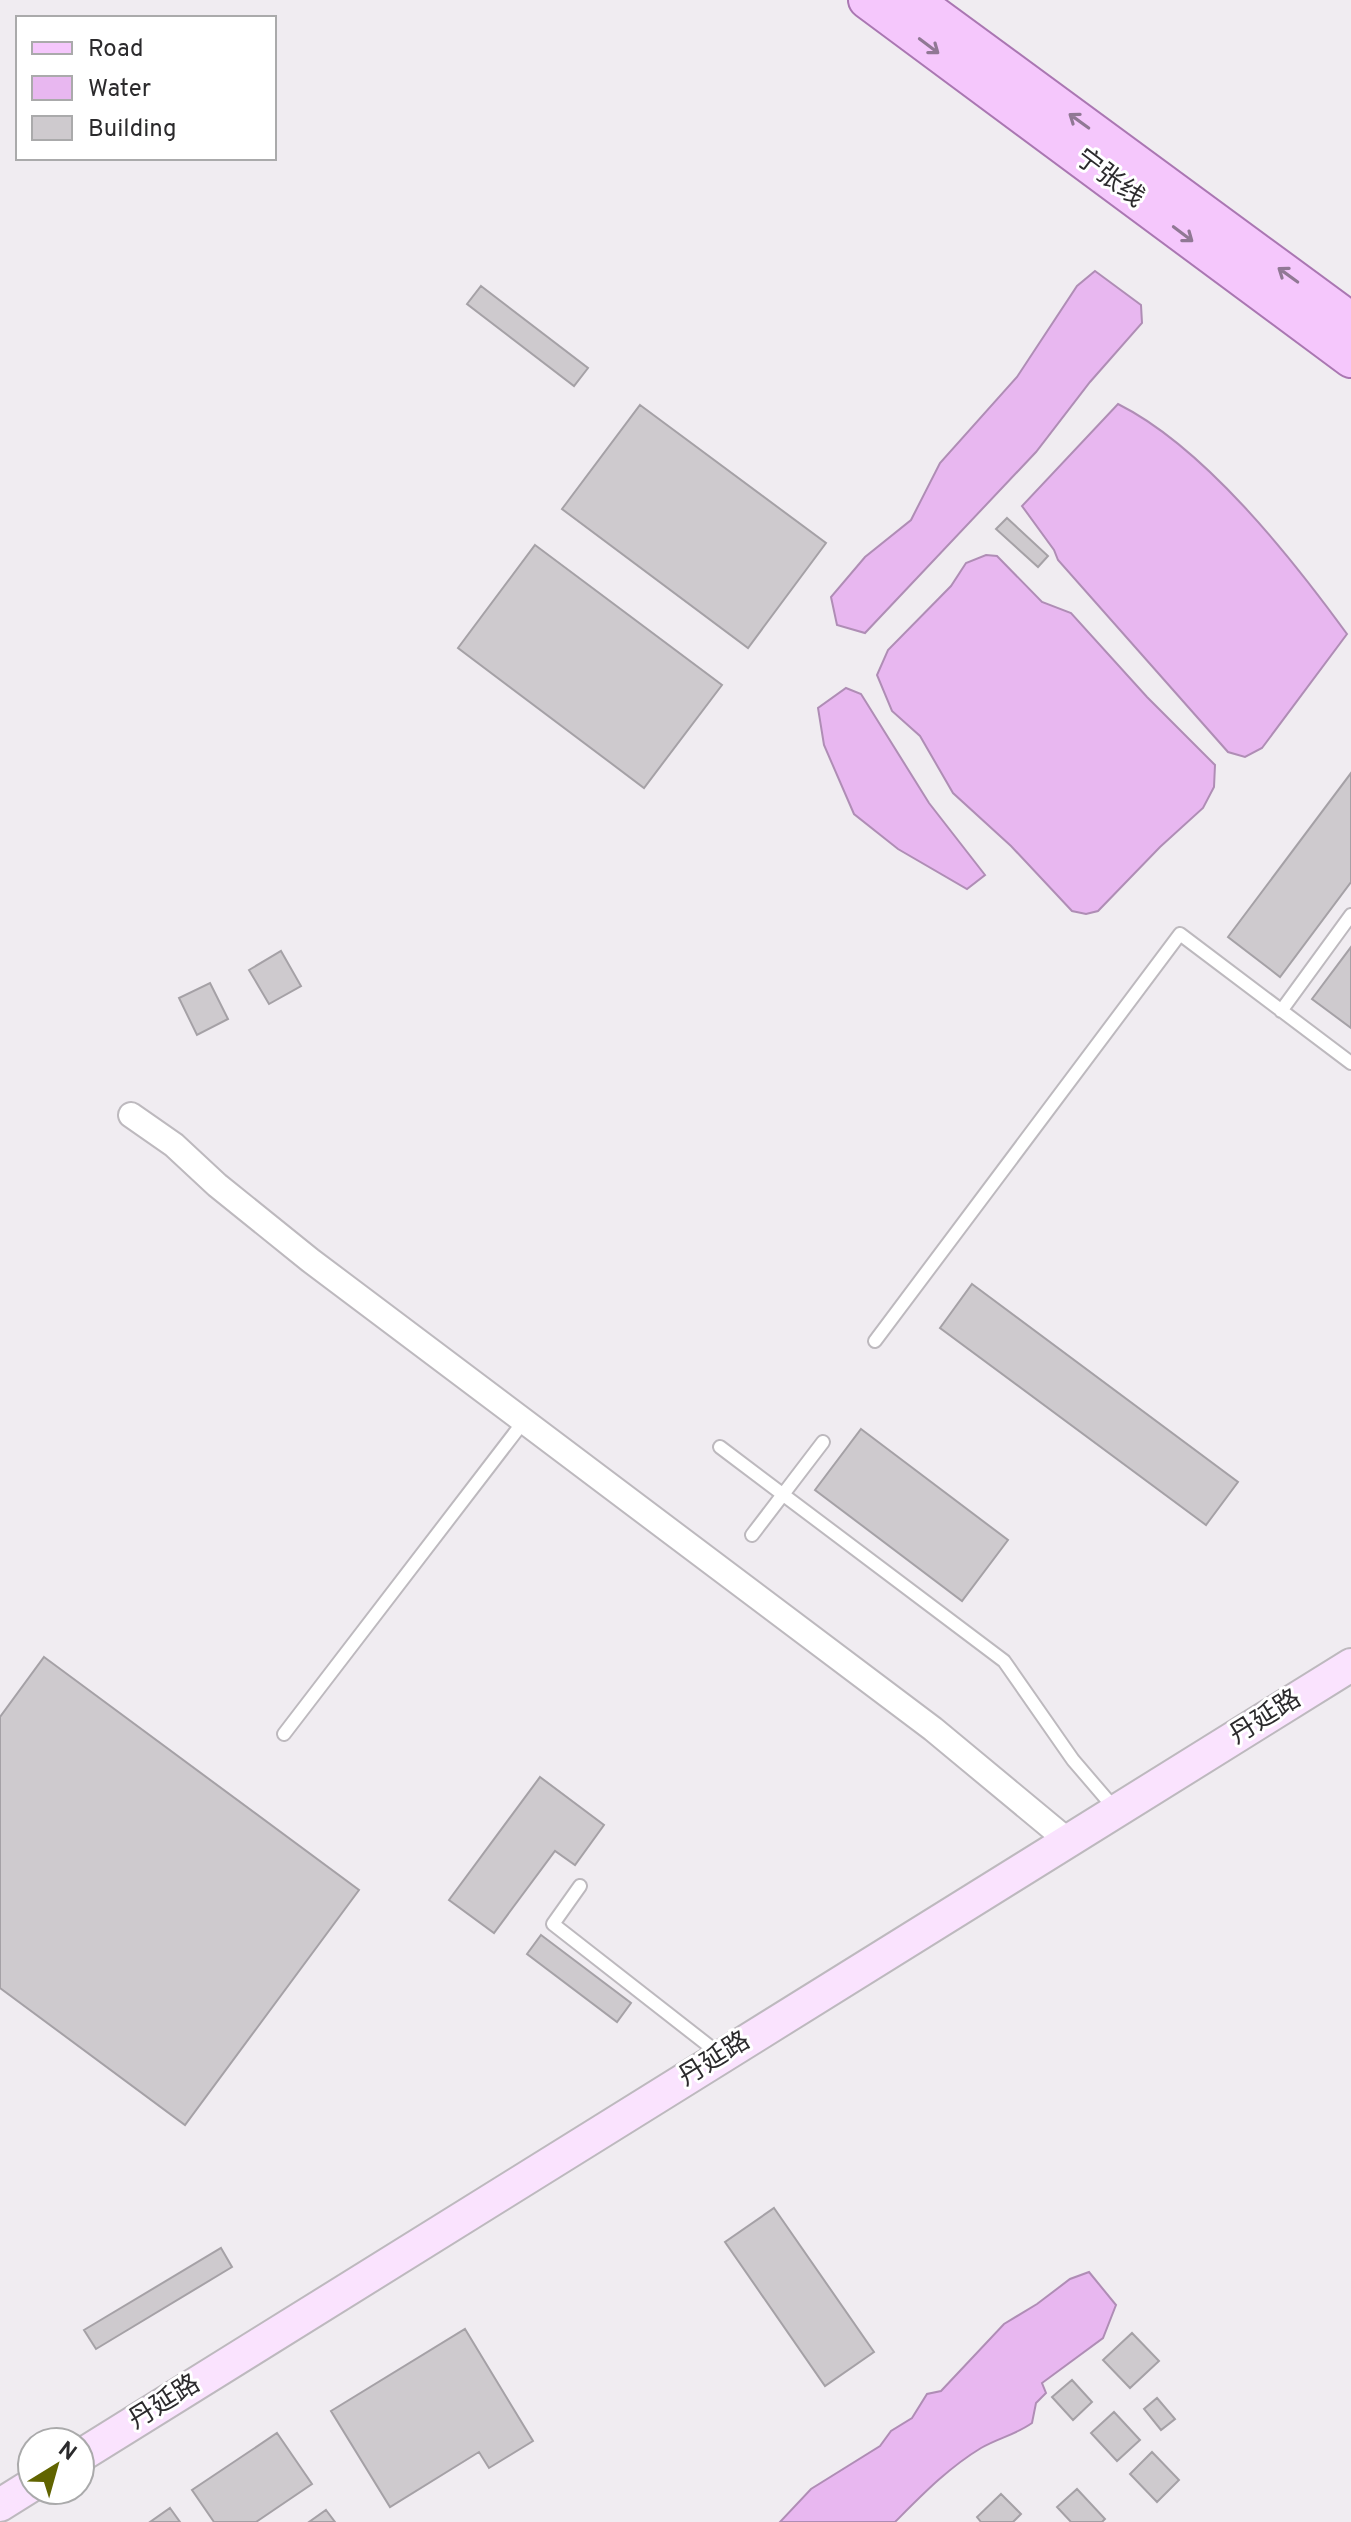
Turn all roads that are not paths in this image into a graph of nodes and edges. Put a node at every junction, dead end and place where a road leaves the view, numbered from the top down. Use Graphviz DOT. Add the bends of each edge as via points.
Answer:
graph roads {
  1 [pos="867,0"];
  2 [pos="914,0"];
  3 [pos="1351,321"];
  4 [pos="1351,359"];
  5 [pos="1351,915"];
  6 [pos="1281,1011"];
  7 [pos="1351,1063"];
  8 [pos="131,1115"];
  9 [pos="875,1341"];
  10 [pos="524,1421"];
  11 [pos="823,1442"];
  12 [pos="720,1447"];
  13 [pos="783,1495"];
  14 [pos="752,1535"];
  15 [pos="1351,1665"];
  16 [pos="284,1734"];
  17 [pos="1117,1811"];
  18 [pos="1068,1841"];
  19 [pos="580,1886"];
  20 [pos="722,2056"];
  21 [pos="96,2446"];
  1 -- 4 [label="main road, 宁张线, one-way"];
  3 -- 2 [label="main road, 宁张线, one-way"];
  5 -- 6 [label="lane"];
  6 -- 7 [label="lane"];
  6 -- 9 [label="lane" via="1180,934"];
  8 -- 10 [label="street" via="310,1260"];
  10 -- 16 [label="lane"];
  10 -- 18 [label="street" via="933,1729"];
  11 -- 13 [label="lane"];
  12 -- 13 [label="lane"];
  13 -- 14 [label="lane"];
  13 -- 17 [label="lane" via="1004,1661 1073,1760"];
  15 -- 17 [label="main road, 丹延路"];
  17 -- 18 [label="main road, 丹延路"];
  18 -- 20 [label="main road, 丹延路"];
  19 -- 20 [label="lane" via="553,1924"];
  20 -- 21 [label="main road, 丹延路"];
}
